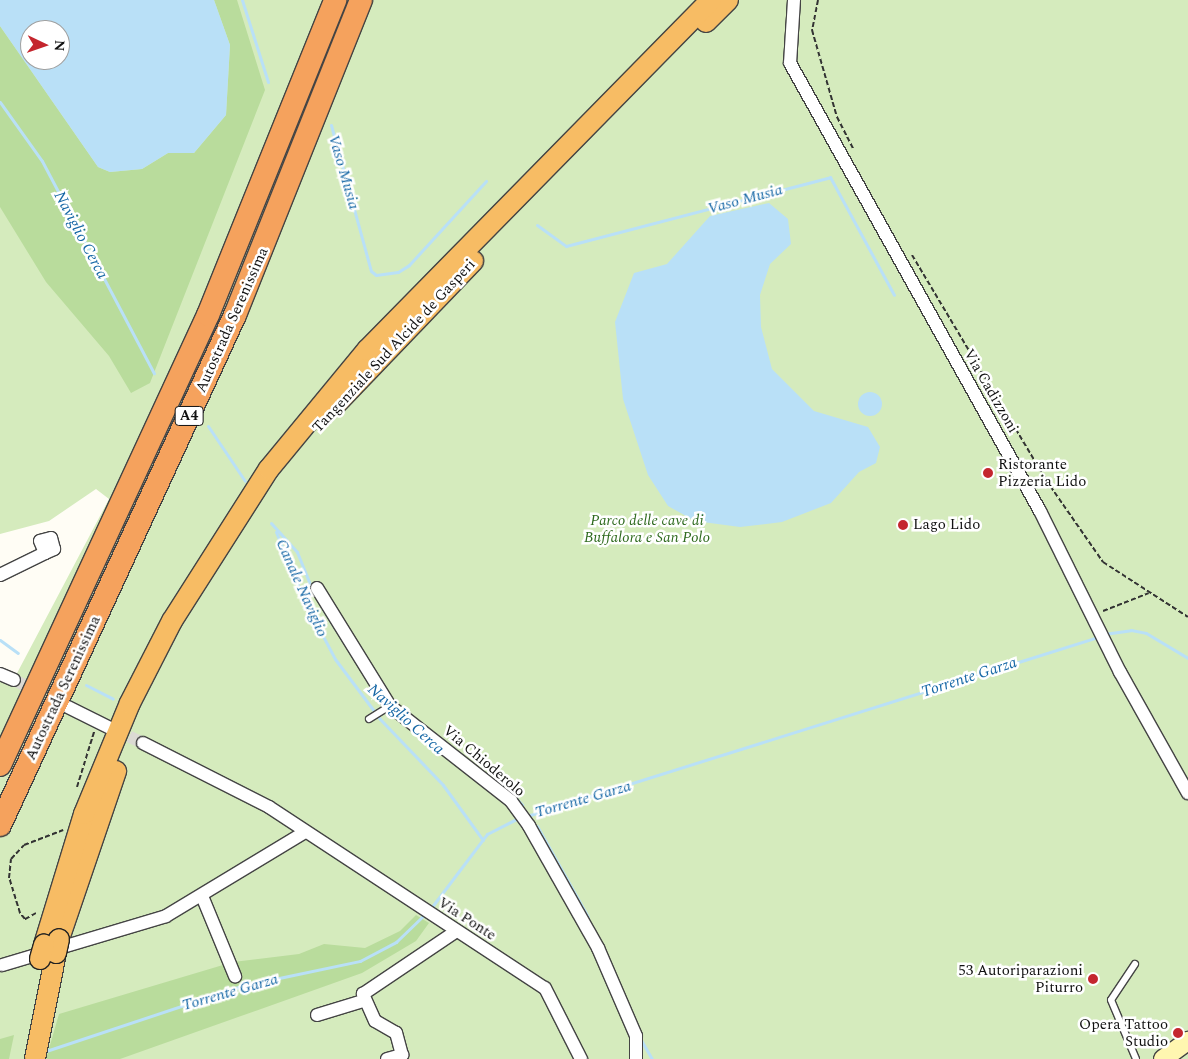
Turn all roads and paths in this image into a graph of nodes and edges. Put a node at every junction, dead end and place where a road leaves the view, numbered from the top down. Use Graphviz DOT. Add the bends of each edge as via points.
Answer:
graph roads {
  1 [pos="335,0"];
  2 [pos="361,0"];
  3 [pos="711,0"];
  4 [pos="728,0"];
  5 [pos="794,0"];
  6 [pos="818,0"];
  7 [pos="858,158"];
  8 [pos="910,251"];
  9 [pos="45,553"];
  10 [pos="0,575"];
  11 [pos="317,588"];
  12 [pos="1149,593"];
  13 [pos="1188,617"];
  14 [pos="1095,622"];
  15 [pos="0,674"];
  16 [pos="14,680"];
  17 [pos="390,706"];
  18 [pos="68,707"];
  19 [pos="369,719"];
  20 [pos="98,723"];
  21 [pos="110,728"];
  22 [pos="143,743"];
  23 [pos="0,765"];
  24 [pos="76,790"];
  25 [pos="1188,793"];
  26 [pos="66,822"];
  27 [pos="0,825"];
  28 [pos="64,830"];
  29 [pos="305,832"];
  30 [pos="61,838"];
  31 [pos="202,896"];
  32 [pos="39,906"];
  33 [pos="455,932"];
  34 [pos="50,949"];
  35 [pos="1135,964"];
  36 [pos="2,965"];
  37 [pos="236,976"];
  38 [pos="363,1001"];
  39 [pos="317,1015"];
  40 [pos="32,1033"];
  41 [pos="1188,1041"];
  42 [pos="21,1059"];
  43 [pos="35,1059"];
  44 [pos="387,1059"];
  45 [pos="581,1059"];
  46 [pos="636,1059"];
  47 [pos="1136,1059"];
  48 [pos="1163,1059"];
  1 -- 23 [label="highway, Autostrada Serenissima / A4" via="208,315"];
  2 -- 27 [label="highway, Autostrada Serenissima / A4" via="234,315"];
  3 -- 34 [label="highway, Tangenziale Sud Alcide de Gasperi" via="367,350 269,469 172,621 130,703 84,814"];
  4 -- 34 [label="highway, Tangenziale Sud Alcide de Gasperi" via="337,403 281,475 184,626 142,708"];
  5 -- 14 [label="street, Via Cadizzoni" via="790,63 1040,511"];
  6 -- 7 [label="path" via="812,30 837,117"];
  8 -- 12 [label="path" via="1046,480 1103,562"];
  9 -- 10 [label="street"];
  11 -- 17 [label="street, Via Chioderolo"];
  12 -- 13 [label="path"];
  12 -- 14 [label="path"];
  14 -- 25 [label="street, Via Cadizzoni"];
  15 -- 16 [label="street"];
  17 -- 19 [label="lane"];
  17 -- 46 [label="street, Via Chioderolo" via="510,801 529,826 598,948 636,1036"];
  18 -- 20 [label="street"];
  20 -- 21 [label="street"];
  20 -- 24 [label="path"];
  22 -- 29 [label="street, Via Ponte" via="269,807"];
  26 -- 28 [label="path"];
  28 -- 30 [label="path"];
  28 -- 32 [label="path" via="24,845 11,859 9,878 20,913 25,919"];
  29 -- 31 [label="street"];
  29 -- 33 [label="street, Via Ponte"];
  31 -- 36 [label="street" via="166,916"];
  31 -- 37 [label="street"];
  33 -- 38 [label="street" via="423,958 368,987"];
  33 -- 45 [label="street, Via Ponte" via="545,988"];
  34 -- 40 [label="highway, Tangenziale Sud Alcide de Gasperi"];
  35 -- 47 [label="lane" via="1111,1000"];
  38 -- 39 [label="street"];
  38 -- 44 [label="street" via="375,1021 396,1033 402,1055"];
  40 -- 42 [label="highway, Tangenziale Sud Alcide de Gasperi"];
  40 -- 43 [label="highway, Tangenziale Sud Alcide de Gasperi"];
  41 -- 48 [label="main road"];
}
